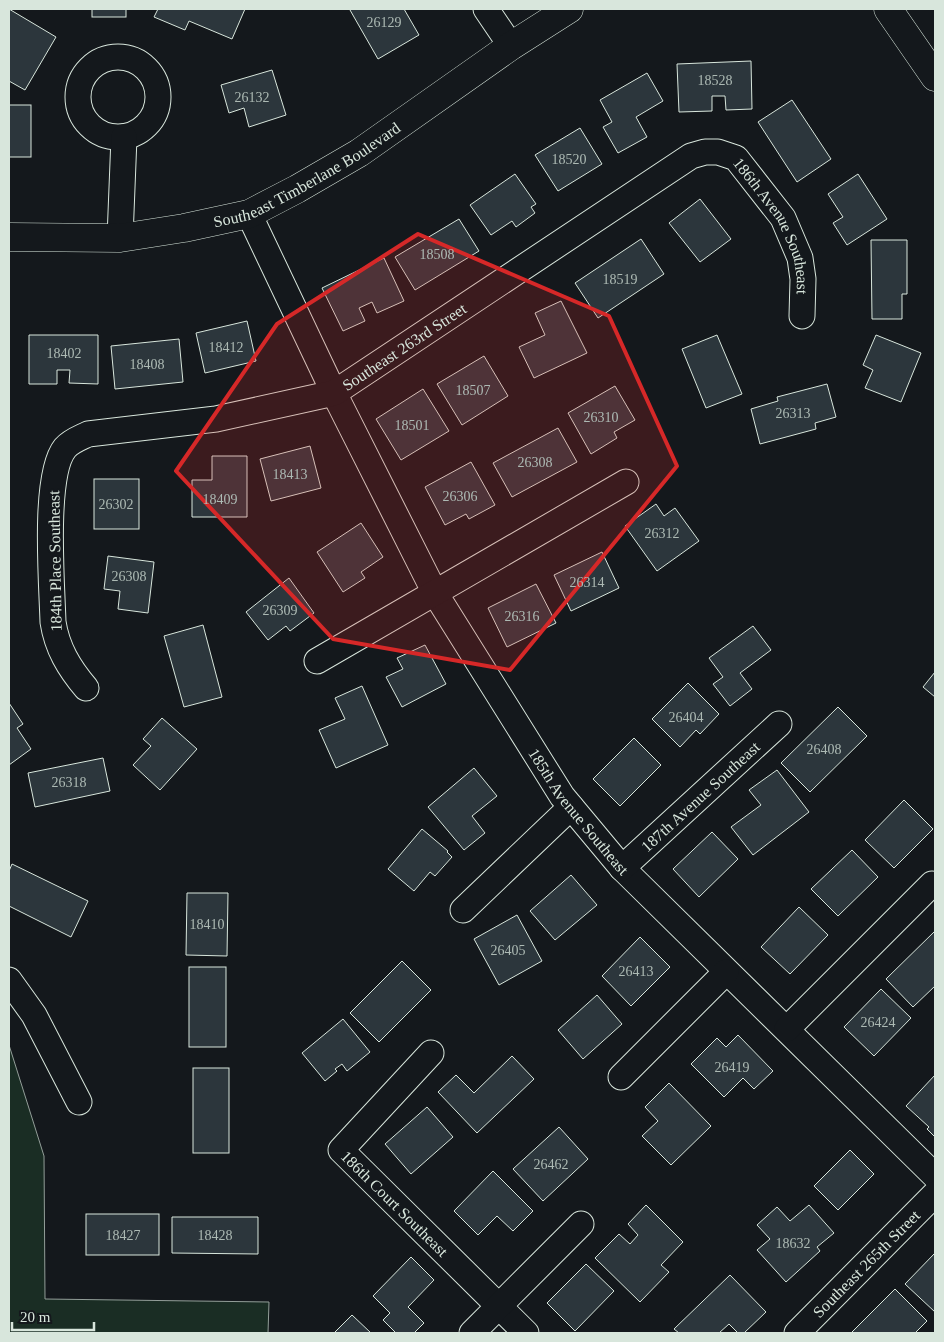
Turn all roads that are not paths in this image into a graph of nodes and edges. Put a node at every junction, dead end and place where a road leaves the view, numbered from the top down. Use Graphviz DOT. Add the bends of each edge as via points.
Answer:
graph roads {
  1 [pos="486,9"];
  2 [pos="569,9"];
  3 [pos="888,9"];
  4 [pos="511,46"];
  5 [pos="935,77"];
  6 [pos="124,137"];
  7 [pos="718,152"];
  8 [pos="249,214"];
  9 [pos="9,237"];
  10 [pos="120,238"];
  11 [pos="802,316"];
  12 [pos="334,393"];
  13 [pos="60,456"];
  14 [pos="626,482"];
  15 [pos="435,593"];
  16 [pos="317,661"];
  17 [pos="86,688"];
  18 [pos="779,724"];
  19 [pos="571,807"];
  20 [pos="622,868"];
  21 [pos="932,884"];
  22 [pos="462,910"];
  23 [pos="726,972"];
  24 [pos="9,980"];
  25 [pos="786,1029"];
  26 [pos="432,1053"];
  27 [pos="621,1076"];
  28 [pos="79,1102"];
  29 [pos="935,1176"];
  30 [pos="935,1194"];
  31 [pos="581,1224"];
  32 [pos="499,1306"];
  33 [pos="472,1333"];
  34 [pos="526,1333"];
  35 [pos="797,1333"];
  1 -- 4 [label="street"];
  2 -- 4 [label="street, Southeast Timberlane Boulevard"];
  3 -- 5 [label="street"];
  4 -- 8 [label="street, Southeast Timberlane Boulevard" via="359,153"];
  6 -- 10 [label="street"];
  7 -- 11 [label="street, 186th Avenue Southeast" via="736,158 783,218 800,258"];
  7 -- 12 [label="street, Southeast 263rd Street" via="691,156"];
  8 -- 10 [label="street, Southeast Timberlane Boulevard"];
  8 -- 12 [label="street, 185th Avenue Southeast"];
  9 -- 10 [label="street, Southeast Timberlane Boulevard"];
  12 -- 13 [label="street, Southeast 263rd Street" via="216,419 88,434 66,447"];
  12 -- 15 [label="street, 185th Avenue Southeast"];
  13 -- 17 [label="street, 184th Place Southeast" via="53,479 51,508 53,622 60,650"];
  14 -- 15 [label="street"];
  15 -- 16 [label="street"];
  15 -- 19 [label="street, 185th Avenue Southeast"];
  18 -- 20 [label="street, 187th Avenue Southeast"];
  19 -- 20 [label="street, 185th Avenue Southeast"];
  19 -- 22 [label="street"];
  20 -- 23 [label="street, 185th Avenue Southeast"];
  21 -- 25 [label="street"];
  23 -- 25 [label="street, 185th Avenue Southeast"];
  23 -- 27 [label="street"];
  24 -- 28 [label="street" via="34,1015"];
  25 -- 29 [label="street"];
  26 -- 32 [label="street, 186th Court Southeast" via="341,1150"];
  30 -- 35 [label="street, Southeast 265th Street"];
  31 -- 32 [label="street"];
  32 -- 33 [label="street"];
  32 -- 34 [label="street, 186th Court Southeast"];
}
